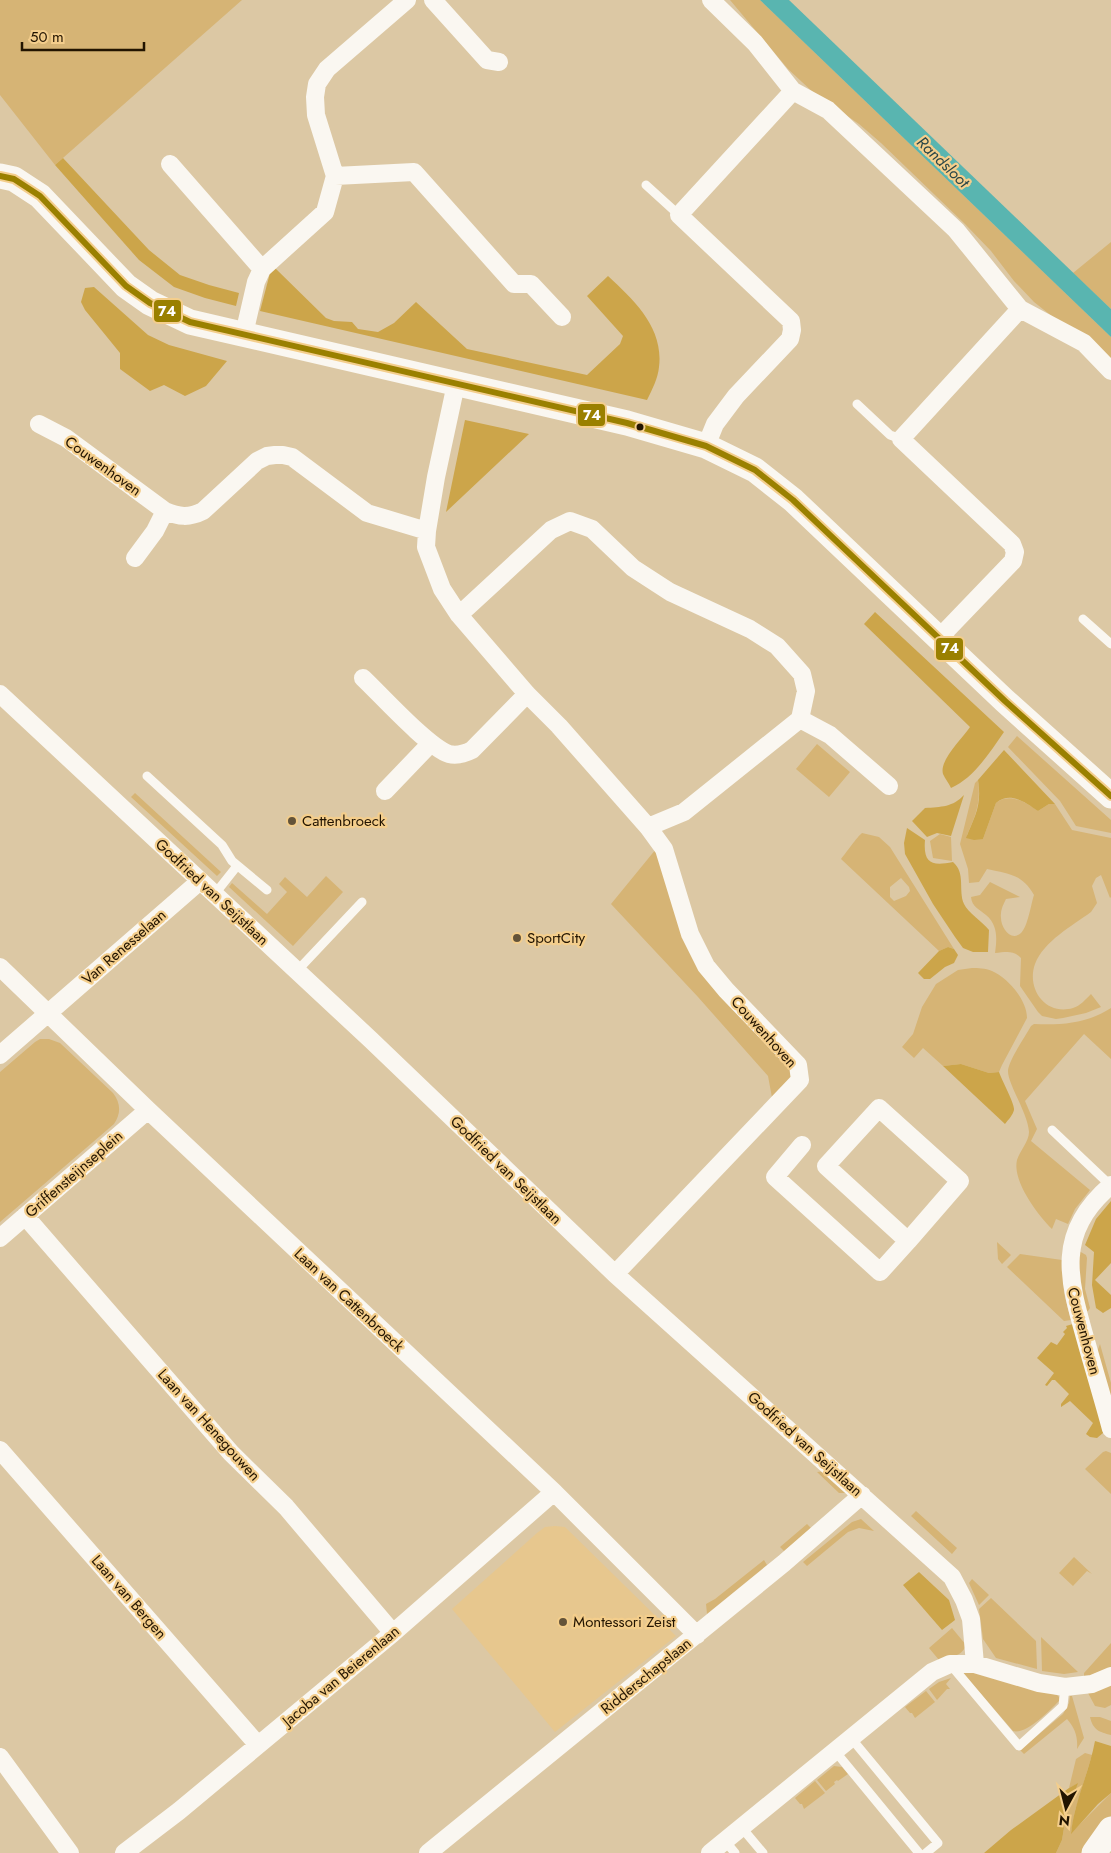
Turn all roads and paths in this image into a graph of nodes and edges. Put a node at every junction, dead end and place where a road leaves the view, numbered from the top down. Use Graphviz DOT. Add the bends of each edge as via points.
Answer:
graph roads {
  1 [pos="407,0"];
  2 [pos="432,0"];
  3 [pos="711,0"];
  4 [pos="498,62"];
  5 [pos="793,91"];
  6 [pos="170,164"];
  7 [pos="0,176"];
  8 [pos="335,176"];
  9 [pos="646,185"];
  10 [pos="679,215"];
  11 [pos="262,269"];
  12 [pos="1020,309"];
  13 [pos="562,317"];
  14 [pos="244,334"];
  15 [pos="1111,371"];
  16 [pos="456,384"];
  17 [pos="857,404"];
  18 [pos="40,424"];
  19 [pos="901,439"];
  20 [pos="706,446"];
  21 [pos="165,511"];
  22 [pos="427,531"];
  23 [pos="135,558"];
  24 [pos="459,615"];
  25 [pos="1084,619"];
  26 [pos="939,638"];
  27 [pos="1111,644"];
  28 [pos="363,678"];
  29 [pos="0,694"];
  30 [pos="527,694"];
  31 [pos="800,719"];
  32 [pos="431,743"];
  33 [pos="147,776"];
  34 [pos="889,786"];
  35 [pos="385,791"];
  36 [pos="1111,796"];
  37 [pos="648,827"];
  38 [pos="237,866"];
  39 [pos="200,881"];
  40 [pos="267,890"];
  41 [pos="214,895"];
  42 [pos="362,902"];
  43 [pos="0,967"];
  44 [pos="296,972"];
  45 [pos="49,1013"];
  46 [pos="0,1055"];
  47 [pos="148,1110"];
  48 [pos="1052,1130"];
  49 [pos="802,1145"];
  50 [pos="1111,1185"];
  51 [pos="25,1216"];
  52 [pos="0,1238"];
  53 [pos="908,1241"];
  54 [pos="615,1274"];
  55 [pos="1111,1429"];
  56 [pos="0,1450"];
  57 [pos="554,1492"];
  58 [pos="862,1495"];
  59 [pos="393,1633"];
  60 [pos="697,1634"];
  61 [pos="950,1664"];
  62 [pos="975,1664"];
  63 [pos="1111,1676"];
  64 [pos="1064,1687"];
  65 [pos="851,1738"];
  66 [pos="258,1745"];
  67 [pos="835,1751"];
  68 [pos="0,1757"];
  69 [pos="742,1828"];
  70 [pos="1111,1828"];
  71 [pos="730,1847"];
  72 [pos="70,1853"];
  73 [pos="124,1853"];
  74 [pos="428,1853"];
  75 [pos="710,1853"];
  76 [pos="762,1853"];
  77 [pos="919,1853"];
  78 [pos="926,1853"];
  79 [pos="1094,1853"];
  1 -- 8 [label="street" via="326,70 317,84 316,115"];
  2 -- 4 [label="street" via="487,60"];
  3 -- 5 [label="street" via="754,43"];
  5 -- 10 [label="street"];
  5 -- 12 [label="street" via="828,110 956,230"];
  6 -- 11 [label="street"];
  7 -- 14 [label="street" via="14,179 40,196 126,286 150,304 190,322"];
  8 -- 11 [label="street" via="325,212"];
  8 -- 13 [label="street" via="414,172 514,284 532,284"];
  9 -- 10 [label="lane"];
  10 -- 20 [label="street" via="791,321 790,339 736,396 715,424"];
  11 -- 14 [label="street"];
  12 -- 15 [label="street" via="1084,343"];
  12 -- 19 [label="street"];
  14 -- 16 [label="street"];
  16 -- 20 [label="street" via="627,423"];
  16 -- 22 [label="street, Couwenhoven"];
  17 -- 19 [label="lane" via="890,435"];
  18 -- 21 [label="street, Couwenhoven" via="66,438"];
  19 -- 26 [label="street" via="1012,544 1015,552 1013,561"];
  20 -- 26 [label="street" via="755,470 793,500"];
  21 -- 22 [label="street, Couwenhoven" via="184,517 203,511 257,461 267,456 283,455 299,462 367,513"];
  21 -- 23 [label="street"];
  22 -- 24 [label="street, Couwenhoven" via="426,547 431,563 442,589"];
  24 -- 30 [label="street, Couwenhoven"];
  24 -- 31 [label="street" via="551,530 570,521 592,529 633,568 670,592 750,629 777,646 802,674 806,691"];
  25 -- 27 [label="lane"];
  26 -- 36 [label="street"];
  28 -- 32 [label="street"];
  29 -- 39 [label="street, Godfried van Seijstlaan"];
  30 -- 32 [label="street" via="472,750 461,755 450,754"];
  30 -- 37 [label="street, Couwenhoven"];
  31 -- 34 [label="street" via="830,735"];
  31 -- 37 [label="street" via="684,812"];
  32 -- 35 [label="street"];
  33 -- 38 [label="lane" via="222,845"];
  37 -- 54 [label="street, Couwenhoven" via="664,849 690,934 706,966 798,1065 800,1080"];
  38 -- 40 [label="lane"];
  38 -- 41 [label="lane"];
  39 -- 41 [label="street, Godfried van Seijstlaan"];
  39 -- 45 [label="street, Van Renesselaan"];
  41 -- 44 [label="street, Godfried van Seijstlaan"];
  42 -- 44 [label="lane"];
  43 -- 45 [label="street, Laan van Cattenbroeck"];
  44 -- 54 [label="street, Godfried van Seijstlaan"];
  45 -- 46 [label="street"];
  45 -- 47 [label="street, Laan van Cattenbroeck"];
  47 -- 51 [label="street, Griffensteijnseplein"];
  47 -- 57 [label="street, Laan van Cattenbroeck"];
  48 -- 50 [label="lane"];
  49 -- 53 [label="street" via="775,1177 782,1184 880,1272"];
  50 -- 55 [label="street, Couwenhoven" via="1081,1219 1072,1244 1070,1273 1079,1320"];
  51 -- 52 [label="street, Griffensteijnseplein"];
  51 -- 59 [label="street, Laan van Henegouwen" via="231,1453 286,1507"];
  53 -- 53 [label="street" via="960,1181 879,1108 826,1166"];
  54 -- 58 [label="street, Godfried van Seijstlaan"];
  56 -- 66 [label="street, Laan van Bergen"];
  57 -- 59 [label="street, Jacoba van Beierenlaan"];
  57 -- 60 [label="street, Laan van Cattenbroeck"];
  58 -- 60 [label="street, Ridderschapslaan"];
  58 -- 62 [label="street, Godfried van Seijstlaan" via="952,1577 970,1619"];
  59 -- 66 [label="street, Jacoba van Beierenlaan"];
  60 -- 74 [label="street, Ridderschapslaan"];
  61 -- 62 [label="street"];
  61 -- 64 [label="lane" via="1019,1746 1063,1706"];
  61 -- 65 [label="street" via="932,1672"];
  62 -- 64 [label="street"];
  63 -- 64 [label="street" via="1092,1684"];
  65 -- 67 [label="street"];
  65 -- 78 [label="lane" via="938,1844"];
  66 -- 73 [label="street, Jacoba van Beierenlaan"];
  67 -- 69 [label="street"];
  67 -- 77 [label="lane"];
  68 -- 72 [label="street"];
  69 -- 71 [label="street"];
  69 -- 76 [label="lane"];
  70 -- 79 [label="street"];
  71 -- 75 [label="street"];
}
